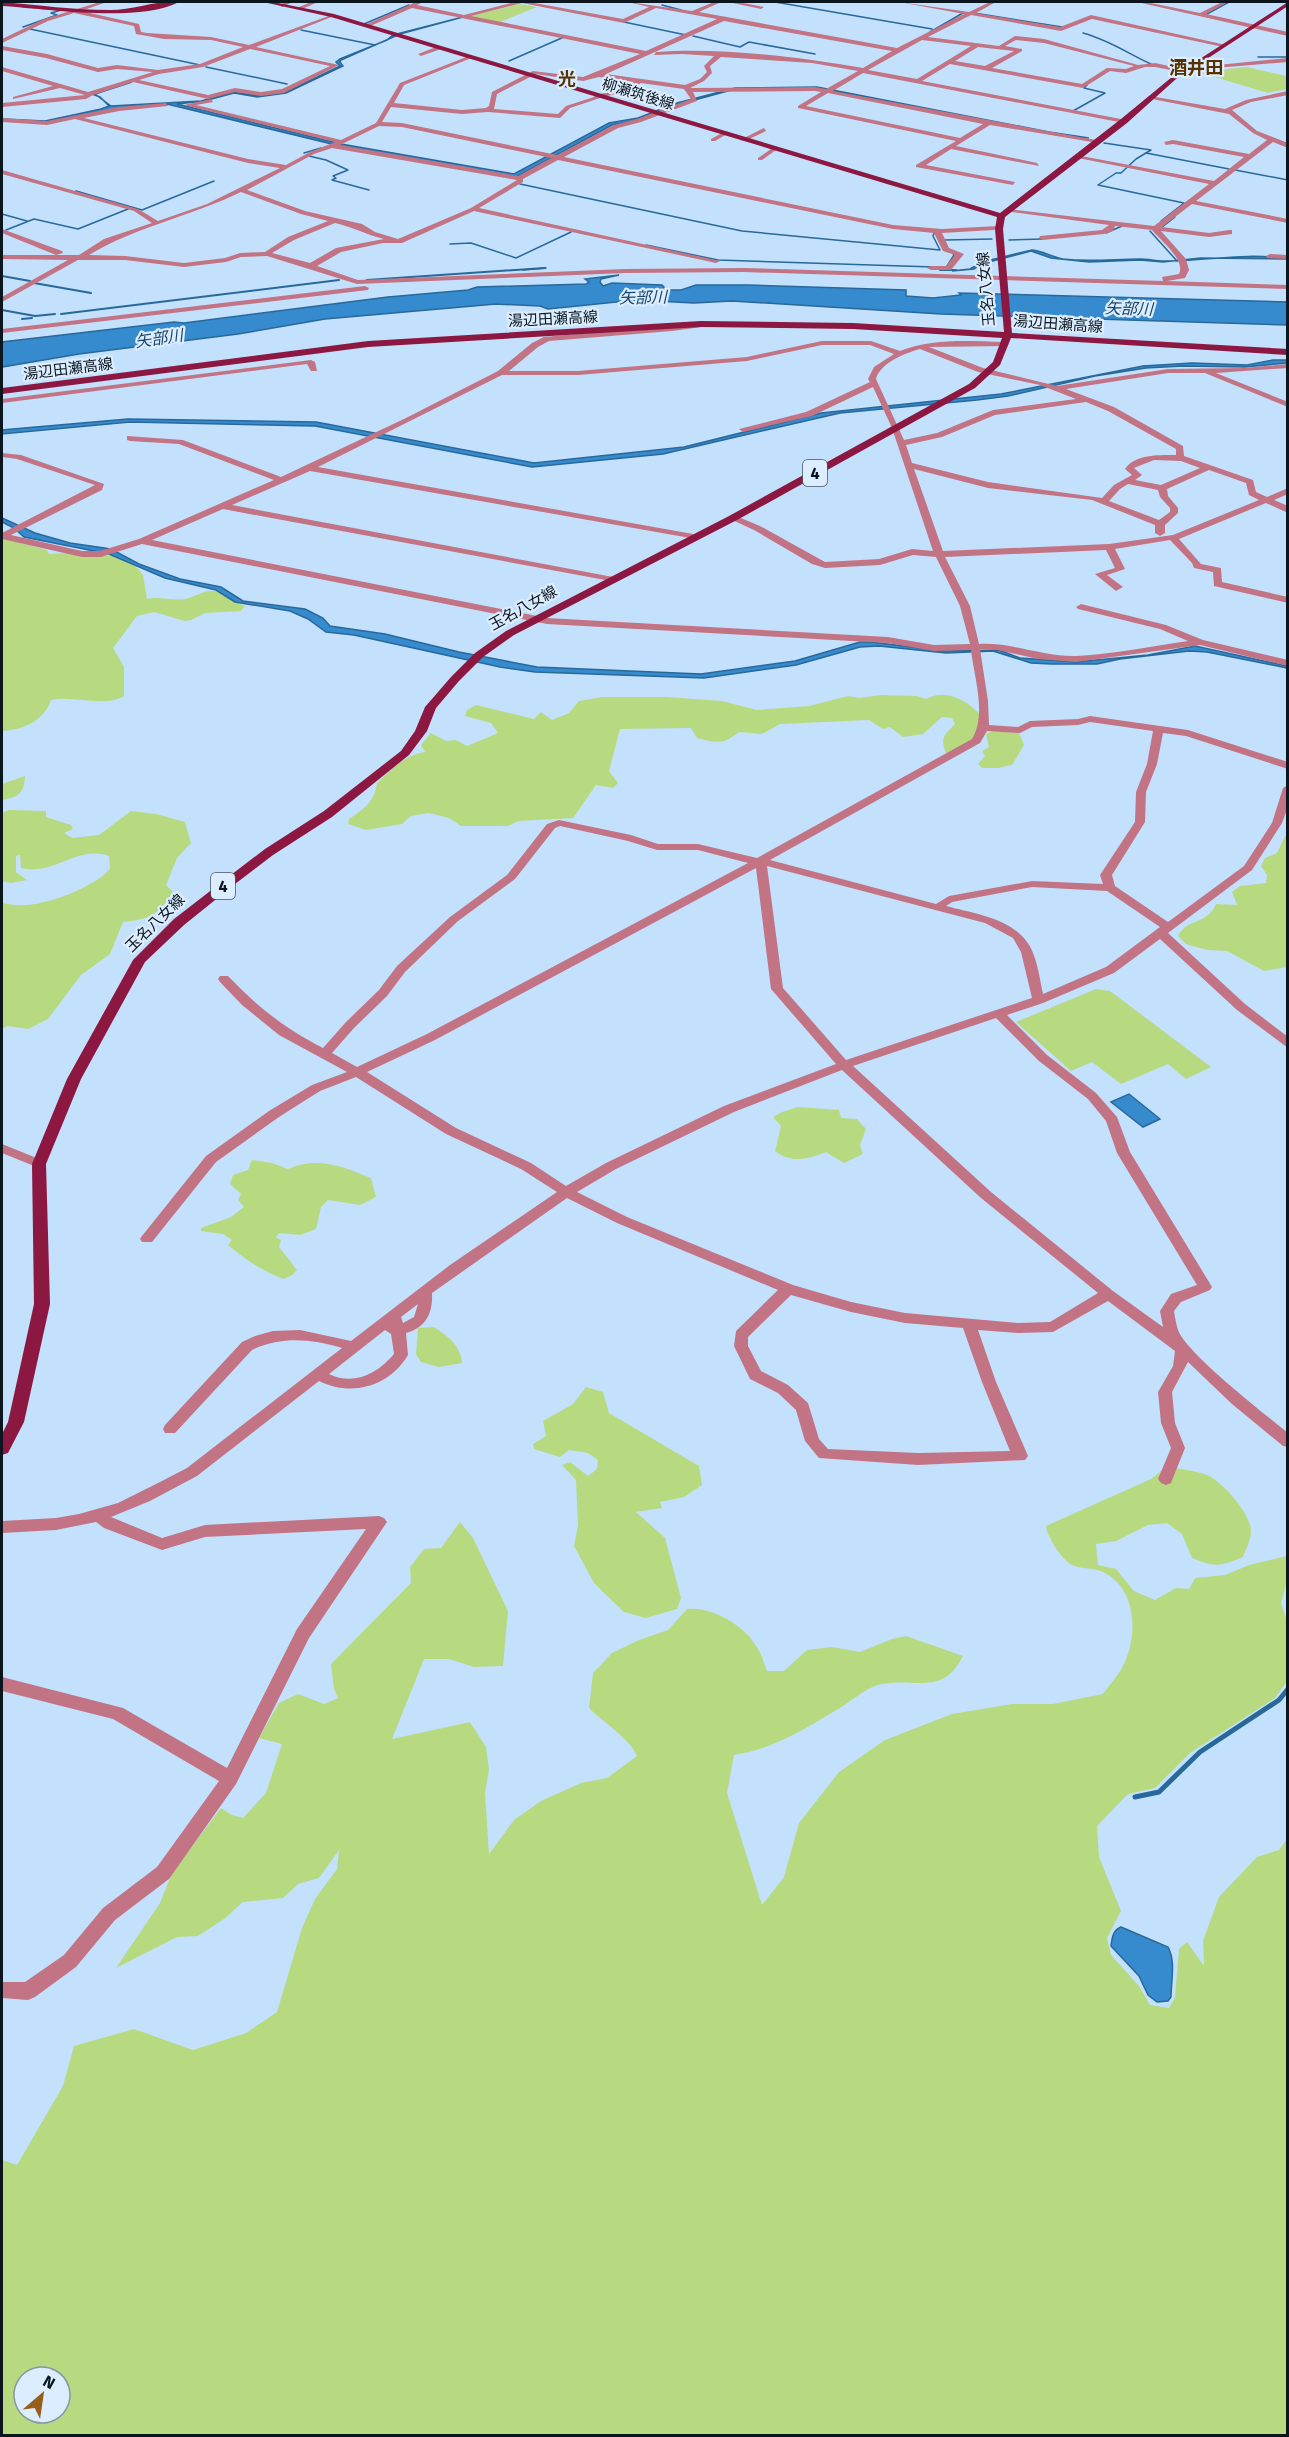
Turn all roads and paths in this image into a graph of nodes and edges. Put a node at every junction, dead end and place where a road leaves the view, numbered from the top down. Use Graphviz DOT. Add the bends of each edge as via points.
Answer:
graph roads {
  1 [pos="104,2"];
  2 [pos="176,2"];
  3 [pos="266,2"];
  4 [pos="290,2"];
  5 [pos="315,2"];
  6 [pos="402,2"];
  7 [pos="522,2"];
  8 [pos="631,2"];
  9 [pos="664,2"];
  10 [pos="718,2"];
  11 [pos="731,2"];
  12 [pos="902,2"];
  13 [pos="993,2"];
  14 [pos="1140,2"];
  15 [pos="1225,2"];
  16 [pos="1287,3"];
  17 [pos="2,4"];
  18 [pos="416,4"];
  19 [pos="282,5"];
  20 [pos="655,6"];
  21 [pos="300,8"];
  22 [pos="74,11"];
  23 [pos="752,11"];
  24 [pos="693,13"];
  25 [pos="967,13"];
  26 [pos="1202,14"];
  27 [pos="332,15"];
  28 [pos="464,16"];
  29 [pos="744,16"];
  30 [pos="725,18"];
  31 [pos="735,20"];
  32 [pos="1021,21"];
  33 [pos="366,26"];
  34 [pos="1011,26"];
  35 [pos="1253,26"];
  36 [pos="1062,28"];
  37 [pos="1287,34"];
  38 [pos="921,38"];
  39 [pos="964,39"];
  40 [pos="1039,40"];
  41 [pos="2,41"];
  42 [pos="974,44"];
  43 [pos="1224,45"];
  44 [pos="1002,46"];
  45 [pos="250,47"];
  46 [pos="2,48"];
  47 [pos="439,48"];
  48 [pos="465,50"];
  49 [pos="898,50"];
  50 [pos="455,52"];
  51 [pos="421,54"];
  52 [pos="644,54"];
  53 [pos="719,55"];
  54 [pos="471,57"];
  55 [pos="1287,60"];
  56 [pos="951,62"];
  57 [pos="1140,67"];
  58 [pos="987,68"];
  59 [pos="2,69"];
  60 [pos="1188,69"];
  61 [pos="864,70"];
  62 [pos="163,71"];
  63 [pos="527,75"];
  64 [pos="598,75"];
  65 [pos="131,80"];
  66 [pos="641,80"];
  67 [pos="918,81"];
  68 [pos="60,86"];
  69 [pos="686,88"];
  70 [pos="830,90"];
  71 [pos="1287,93"];
  72 [pos="88,94"];
  73 [pos="598,97"];
  74 [pos="1152,97"];
  75 [pos="267,98"];
  76 [pos="3,102"];
  77 [pos="166,105"];
  78 [pos="390,105"];
  79 [pos="488,110"];
  80 [pos="1226,111"];
  81 [pos="655,114"];
  82 [pos="76,118"];
  83 [pos="2,120"];
  84 [pos="1124,121"];
  85 [pos="989,123"];
  86 [pos="378,124"];
  87 [pos="764,130"];
  88 [pos="723,134"];
  89 [pos="1287,136"];
  90 [pos="1271,139"];
  91 [pos="713,140"];
  92 [pos="743,140"];
  93 [pos="961,140"];
  94 [pos="1098,141"];
  95 [pos="342,142"];
  96 [pos="1166,143"];
  97 [pos="333,146"];
  98 [pos="1287,146"];
  99 [pos="949,147"];
  100 [pos="774,149"];
  101 [pos="553,156"];
  102 [pos="1078,156"];
  103 [pos="1249,156"];
  104 [pos="760,159"];
  105 [pos="1037,165"];
  106 [pos="287,167"];
  107 [pos="2,172"];
  108 [pos="519,178"];
  109 [pos="1013,183"];
  110 [pos="1215,183"];
  111 [pos="241,190"];
  112 [pos="1191,202"];
  113 [pos="473,209"];
  114 [pos="1004,214"];
  115 [pos="335,220"];
  116 [pos="1287,221"];
  117 [pos="157,223"];
  118 [pos="1113,224"];
  119 [pos="994,228"];
  120 [pos="1155,229"];
  121 [pos="2,231"];
  122 [pos="938,231"];
  123 [pos="1229,232"];
  124 [pos="1043,237"];
  125 [pos="399,239"];
  126 [pos="267,254"];
  127 [pos="66,256"];
  128 [pos="1270,256"];
  129 [pos="80,257"];
  130 [pos="2,258"];
  131 [pos="1287,258"];
  132 [pos="716,261"];
  133 [pos="804,263"];
  134 [pos="837,264"];
  135 [pos="311,266"];
  136 [pos="625,271"];
  137 [pos="350,280"];
  138 [pos="420,280"];
  139 [pos="1004,280"];
  140 [pos="1024,280"];
  141 [pos="1287,287"];
  142 [pos="2,300"];
  143 [pos="2,323"];
  144 [pos="701,324"];
  145 [pos="2,331"];
  146 [pos="1008,333"];
  147 [pos="1004,344"];
  148 [pos="917,346"];
  149 [pos="1287,352"];
  150 [pos="899,353"];
  151 [pos="1287,366"];
  152 [pos="315,369"];
  153 [pos="1200,370"];
  154 [pos="988,372"];
  155 [pos="501,373"];
  156 [pos="875,383"];
  157 [pos="1049,386"];
  158 [pos="2,391"];
  159 [pos="1087,400"];
  160 [pos="2,401"];
  161 [pos="1287,405"];
  162 [pos="896,428"];
  163 [pos="743,429"];
  164 [pos="130,438"];
  165 [pos="902,442"];
  166 [pos="2,455"];
  167 [pos="1181,458"];
  168 [pos="910,465"];
  169 [pos="309,468"];
  170 [pos="1206,468"];
  171 [pos="281,480"];
  172 [pos="1126,481"];
  173 [pos="1162,488"];
  174 [pos="1287,491"];
  175 [pos="1266,500"];
  176 [pos="1104,502"];
  177 [pos="222,506"];
  178 [pos="1287,510"];
  179 [pos="733,518"];
  180 [pos="1161,524"];
  181 [pos="2,536"];
  182 [pos="693,537"];
  183 [pos="1172,537"];
  184 [pos="1159,539"];
  185 [pos="142,541"];
  186 [pos="1109,547"];
  187 [pos="939,554"];
  188 [pos="613,580"];
  189 [pos="1116,588"];
  190 [pos="1287,600"];
  191 [pos="1081,607"];
  192 [pos="537,619"];
  193 [pos="1200,642"];
  194 [pos="976,649"];
  195 [pos="1287,663"];
  196 [pos="984,728"];
  197 [pos="1159,729"];
  198 [pos="1287,766"];
  199 [pos="1287,788"];
  200 [pos="759,862"];
  201 [pos="1110,888"];
  202 [pos="938,909"];
  203 [pos="1165,931"];
  204 [pos="224,979"];
  205 [pos="1040,1000"];
  206 [pos="999,1014"];
  207 [pos="1287,1044"];
  208 [pos="324,1055"];
  209 [pos="844,1065"];
  210 [pos="357,1072"];
  211 [pos="2,1148"];
  212 [pos="39,1164"];
  213 [pos="566,1192"];
  214 [pos="147,1239"];
  215 [pos="789,1289"];
  216 [pos="1108,1294"];
  217 [pos="396,1322"];
  218 [pos="969,1324"];
  219 [pos="354,1347"];
  220 [pos="1183,1349"];
  221 [pos="318,1375"];
  222 [pos="170,1429"];
  223 [pos="1287,1442"];
  224 [pos="2,1449"];
  225 [pos="1166,1479"];
  226 [pos="100,1516"];
  227 [pos="2,1527"];
  228 [pos="2,1684"];
  229 [pos="230,1779"];
  230 [pos="2,1990"];
  1 -- 22 [label="street"];
  2 -- 22 [label="main road" via="127,11"];
  3 -- 19 [label="main road, 柳瀬筑後線"];
  4 -- 19 [label="street"];
  5 -- 21 [label="street"];
  6 -- 18 [label="street"];
  7 -- 20 [label="street" via="624,21"];
  7 -- 28 [label="street"];
  8 -- 20 [label="street"];
  9 -- 20 [label="street"];
  10 -- 24 [label="street"];
  11 -- 23 [label="street" via="761,7"];
  12 -- 25 [label="street"];
  13 -- 25 [label="street"];
  14 -- 26 [label="street"];
  15 -- 26 [label="street"];
  16 -- 35 [label="main road"];
  17 -- 22 [label="main road"];
  18 -- 28 [label="street"];
  18 -- 33 [label="street"];
  19 -- 21 [label="main road, 柳瀬筑後線"];
  20 -- 24 [label="street"];
  21 -- 27 [label="main road, 柳瀬筑後線"];
  22 -- 41 [label="street"];
  22 -- 45 [label="street" via="137,25 138,33 146,35 210,39"];
  24 -- 30 [label="street"];
  25 -- 32 [label="street"];
  25 -- 38 [label="street"];
  26 -- 35 [label="street"];
  27 -- 33 [label="main road, 柳瀬筑後線"];
  27 -- 45 [label="street"];
  28 -- 52 [label="street"];
  29 -- 31 [label="street"];
  30 -- 31 [label="street"];
  30 -- 52 [label="street"];
  31 -- 49 [label="street"];
  32 -- 34 [label="street"];
  32 -- 36 [label="street"];
  33 -- 47 [label="main road, 柳瀬筑後線"];
  35 -- 37 [label="street"];
  35 -- 43 [label="main road"];
  36 -- 40 [label="street"];
  36 -- 43 [label="street" via="1091,17"];
  38 -- 42 [label="street"];
  38 -- 49 [label="street"];
  39 -- 42 [label="street"];
  40 -- 44 [label="street" via="1015,38"];
  40 -- 57 [label="street"];
  42 -- 44 [label="street"];
  42 -- 56 [label="street"];
  43 -- 60 [label="main road"];
  44 -- 58 [label="street" via="1020,50"];
  45 -- 62 [label="street" via="201,66"];
  45 -- 65 [label="street" via="336,65 284,91 261,94 235,90 208,97"];
  46 -- 62 [label="street" via="98,70 117,67"];
  47 -- 50 [label="main road, 柳瀬筑後線"];
  47 -- 51 [label="street"];
  48 -- 50 [label="street"];
  49 -- 61 [label="street"];
  50 -- 54 [label="main road, 柳瀬筑後線"];
  52 -- 53 [label="street"];
  52 -- 64 [label="street"];
  53 -- 61 [label="street" via="817,62"];
  53 -- 69 [label="street" via="707,66 710,72"];
  54 -- 63 [label="main road, 柳瀬筑後線"];
  54 -- 78 [label="street" via="402,84"];
  55 -- 60 [label="street"];
  56 -- 58 [label="street"];
  56 -- 67 [label="street"];
  57 -- 58 [label="street" via="1126,71 1109,69 1083,86"];
  57 -- 60 [label="street"];
  59 -- 68 [label="street"];
  60 -- 74 [label="main road"];
  61 -- 67 [label="street"];
  61 -- 70 [label="street"];
  62 -- 65 [label="street"];
  63 -- 64 [label="street" via="539,72 583,80"];
  63 -- 73 [label="main road, 柳瀬筑後線"];
  63 -- 79 [label="street" via="494,93"];
  64 -- 66 [label="street"];
  65 -- 72 [label="street"];
  66 -- 69 [label="street"];
  66 -- 73 [label="street" via="622,91"];
  67 -- 84 [label="street"];
  68 -- 72 [label="street"];
  68 -- 76 [label="street"];
  69 -- 70 [label="street"];
  69 -- 81 [label="street" via="694,99"];
  70 -- 85 [label="street"];
  70 -- 93 [label="street" via="800,107"];
  71 -- 80 [label="street" via="1260,97"];
  72 -- 76 [label="street" via="70,100"];
  73 -- 79 [label="street" via="568,107 560,116"];
  73 -- 81 [label="main road, 柳瀬筑後線"];
  74 -- 80 [label="street"];
  74 -- 84 [label="main road"];
  75 -- 95 [label="street" via="235,94 187,105"];
  77 -- 82 [label="street"];
  78 -- 79 [label="street" via="462,112"];
  78 -- 86 [label="street"];
  80 -- 90 [label="street"];
  81 -- 88 [label="main road, 柳瀬筑後線"];
  81 -- 101 [label="street" via="616,126"];
  82 -- 83 [label="street" via="41,124"];
  82 -- 106 [label="street"];
  84 -- 94 [label="main road"];
  85 -- 93 [label="street"];
  85 -- 94 [label="street"];
  86 -- 95 [label="street"];
  86 -- 101 [label="street" via="402,125"];
  87 -- 92 [label="street"];
  88 -- 91 [label="street"];
  88 -- 92 [label="main road, 柳瀬筑後線"];
  89 -- 90 [label="street"];
  90 -- 98 [label="street"];
  90 -- 103 [label="street"];
  92 -- 100 [label="main road, 柳瀬筑後線"];
  93 -- 99 [label="street"];
  94 -- 102 [label="main road"];
  95 -- 97 [label="street"];
  96 -- 103 [label="street"];
  97 -- 106 [label="street"];
  97 -- 108 [label="street"];
  99 -- 105 [label="street"];
  99 -- 109 [label="street" via="918,166"];
  100 -- 104 [label="street"];
  100 -- 114 [label="main road, 柳瀬筑後線"];
  101 -- 108 [label="street"];
  101 -- 122 [label="street" via="893,226"];
  102 -- 110 [label="street"];
  102 -- 114 [label="main road"];
  103 -- 110 [label="street"];
  106 -- 111 [label="street"];
  107 -- 117 [label="street" via="121,205"];
  108 -- 113 [label="street" via="521,181"];
  110 -- 112 [label="street"];
  111 -- 115 [label="street" via="303,213"];
  111 -- 117 [label="street"];
  112 -- 116 [label="street"];
  112 -- 120 [label="street"];
  113 -- 125 [label="street"];
  113 -- 132 [label="street"];
  114 -- 118 [label="street"];
  114 -- 139 [label="main road, 玉名八女線 / 4" via="999,229"];
  115 -- 125 [label="street"];
  115 -- 126 [label="street" via="319,229 288,237"];
  117 -- 129 [label="street" via="107,241"];
  118 -- 120 [label="street"];
  118 -- 124 [label="street" via="1104,232"];
  119 -- 122 [label="street"];
  120 -- 123 [label="street" via="1209,235"];
  120 -- 140 [label="street" via="1183,261 1182,276"];
  121 -- 127 [label="street"];
  122 -- 134 [label="street" via="946,249 960,254 948,268"];
  125 -- 135 [label="street" via="339,250"];
  126 -- 129 [label="street" via="184,265"];
  126 -- 135 [label="street"];
  127 -- 129 [label="street"];
  127 -- 130 [label="street"];
  128 -- 131 [label="street"];
  129 -- 142 [label="street"];
  132 -- 133 [label="street"];
  132 -- 136 [label="street" via="651,263"];
  135 -- 137 [label="street"];
  136 -- 138 [label="street"];
  136 -- 139 [label="street" via="800,271"];
  137 -- 138 [label="street"];
  137 -- 143 [label="street"];
  138 -- 145 [label="street"];
  139 -- 140 [label="street"];
  139 -- 146 [label="main road, 玉名八女線 / 4"];
  140 -- 141 [label="street"];
  144 -- 146 [label="main road, 湯辺田瀬高線"];
  144 -- 155 [label="street" via="547,339"];
  144 -- 158 [label="main road, 湯辺田瀬高線" via="368,344"];
  146 -- 147 [label="main road, 玉名八女線 / 4"];
  146 -- 149 [label="main road, 湯辺田瀬高線"];
  147 -- 148 [label="street"];
  147 -- 154 [label="main road, 玉名八女線 / 4" via="997,363"];
  148 -- 150 [label="street"];
  148 -- 154 [label="street"];
  150 -- 155 [label="street" via="871,343 822,343 747,358 578,373"];
  150 -- 156 [label="street" via="872,372"];
  151 -- 153 [label="street"];
  152 -- 160 [label="street" via="311,362"];
  153 -- 157 [label="street"];
  153 -- 161 [label="street"];
  154 -- 157 [label="street"];
  154 -- 162 [label="main road, 玉名八女線 / 4" via="953,399"];
  155 -- 169 [label="street"];
  156 -- 162 [label="street"];
  156 -- 163 [label="street" via="809,414"];
  157 -- 159 [label="street"];
  159 -- 165 [label="street" via="989,414 939,435"];
  159 -- 167 [label="street" via="1111,409 1180,448"];
  162 -- 165 [label="street"];
  162 -- 179 [label="main road, 玉名八女線 / 4"];
  164 -- 171 [label="street" via="180,442"];
  165 -- 168 [label="street"];
  166 -- 181 [label="street" via="100,484 99,488"];
  167 -- 170 [label="street"];
  167 -- 172 [label="street" via="1153,457 1141,461 1129,469 1138,475"];
  168 -- 176 [label="street" via="988,485 1078,495"];
  168 -- 187 [label="street"];
  169 -- 171 [label="street"];
  169 -- 182 [label="street"];
  170 -- 173 [label="street"];
  170 -- 175 [label="street" via="1250,482 1252,493"];
  171 -- 177 [label="street"];
  172 -- 173 [label="street"];
  172 -- 176 [label="street"];
  173 -- 180 [label="street" via="1174,513"];
  174 -- 175 [label="street"];
  175 -- 178 [label="street"];
  175 -- 183 [label="street"];
  176 -- 180 [label="street"];
  177 -- 185 [label="street"];
  177 -- 188 [label="street"];
  179 -- 182 [label="main road, 玉名八女線 / 4"];
  179 -- 187 [label="street" via="825,565 880,562 912,552"];
  180 -- 184 [label="street"];
  181 -- 185 [label="street" via="60,550 101,554"];
  182 -- 188 [label="main road, 玉名八女線 / 4"];
  183 -- 184 [label="street"];
  183 -- 190 [label="street" via="1197,566 1218,570 1217,584"];
  184 -- 186 [label="street"];
  185 -- 192 [label="street"];
  186 -- 187 [label="street"];
  186 -- 189 [label="street" via="1120,569 1100,574 1119,587"];
  187 -- 194 [label="street" via="965,606"];
  188 -- 192 [label="main road, 玉名八女線 / 4"];
  191 -- 193 [label="street" via="1163,627"];
  192 -- 194 [label="street"];
  192 -- 212 [label="main road, 玉名八女線 / 4" via="475,659 431,707 421,731 405,753 328,814 222,888 140,960 74,1078"];
  193 -- 194 [label="street" via="1076,659 993,646"];
  193 -- 195 [label="street"];
  194 -- 196 [label="street"];
  196 -- 197 [label="street" via="1020,730 1030,724 1090,719"];
  196 -- 200 [label="street" via="976,741 956,755"];
  197 -- 198 [label="street" via="1188,733"];
  197 -- 201 [label="street" via="1141,792 1140,822 1107,875"];
  199 -- 203 [label="street" via="1277,823 1248,868"];
  200 -- 202 [label="street"];
  200 -- 208 [label="street" via="698,847 657,847 559,823 551,825 511,877 454,919 401,969"];
  200 -- 209 [label="street" via="777,989"];
  200 -- 210 [label="street" via="431,1037"];
  201 -- 202 [label="street" via="1032,884 949,899"];
  201 -- 203 [label="street"];
  202 -- 205 [label="street" via="989,921 1017,936 1027,952"];
  203 -- 205 [label="street" via="1110,970"];
  203 -- 207 [label="street" via="1242,1007"];
  204 -- 208 [label="street" via="283,1032"];
  205 -- 206 [label="street"];
  206 -- 209 [label="street"];
  206 -- 220 [label="street" via="1043,1058 1092,1096 1112,1120 1124,1153 1204,1287 1176,1298 1167,1311 1171,1332"];
  208 -- 210 [label="street"];
  209 -- 213 [label="street" via="719,1114"];
  209 -- 216 [label="street" via="986,1194"];
  210 -- 213 [label="street" via="451,1131 526,1166"];
  210 -- 214 [label="street" via="316,1088 211,1159"];
  211 -- 212 [label="street"];
  212 -- 224 [label="main road, 玉名八女線 / 4" via="42,1304 16,1422"];
  213 -- 215 [label="street" via="622,1220"];
  213 -- 217 [label="street" via="455,1268 424,1292"];
  215 -- 218 [label="street" via="905,1318"];
  215 -- 218 [label="street" via="741,1335 741,1346 755,1375 783,1389 803,1407 812,1441 824,1454 918,1459 1020,1456"];
  216 -- 218 [label="street" via="1053,1327"];
  216 -- 220 [label="street"];
  217 -- 219 [label="street" via="379,1328"];
  217 -- 221 [label="street" via="401,1355 381,1374 342,1385"];
  219 -- 221 [label="street"];
  219 -- 222 [label="street" via="308,1335 259,1340 247,1346"];
  220 -- 223 [label="street"];
  220 -- 225 [label="street" via="1180,1366 1165,1392 1168,1423 1178,1448"];
  221 -- 226 [label="street" via="192,1472 146,1498"];
  226 -- 227 [label="street" via="57,1525"];
  226 -- 229 [label="street" via="109,1524 162,1545 206,1531 379,1522 303,1634"];
  228 -- 229 [label="street" via="117,1713"];
  229 -- 230 [label="street" via="163,1873 109,1914 70,1961 28,1991"];
}
